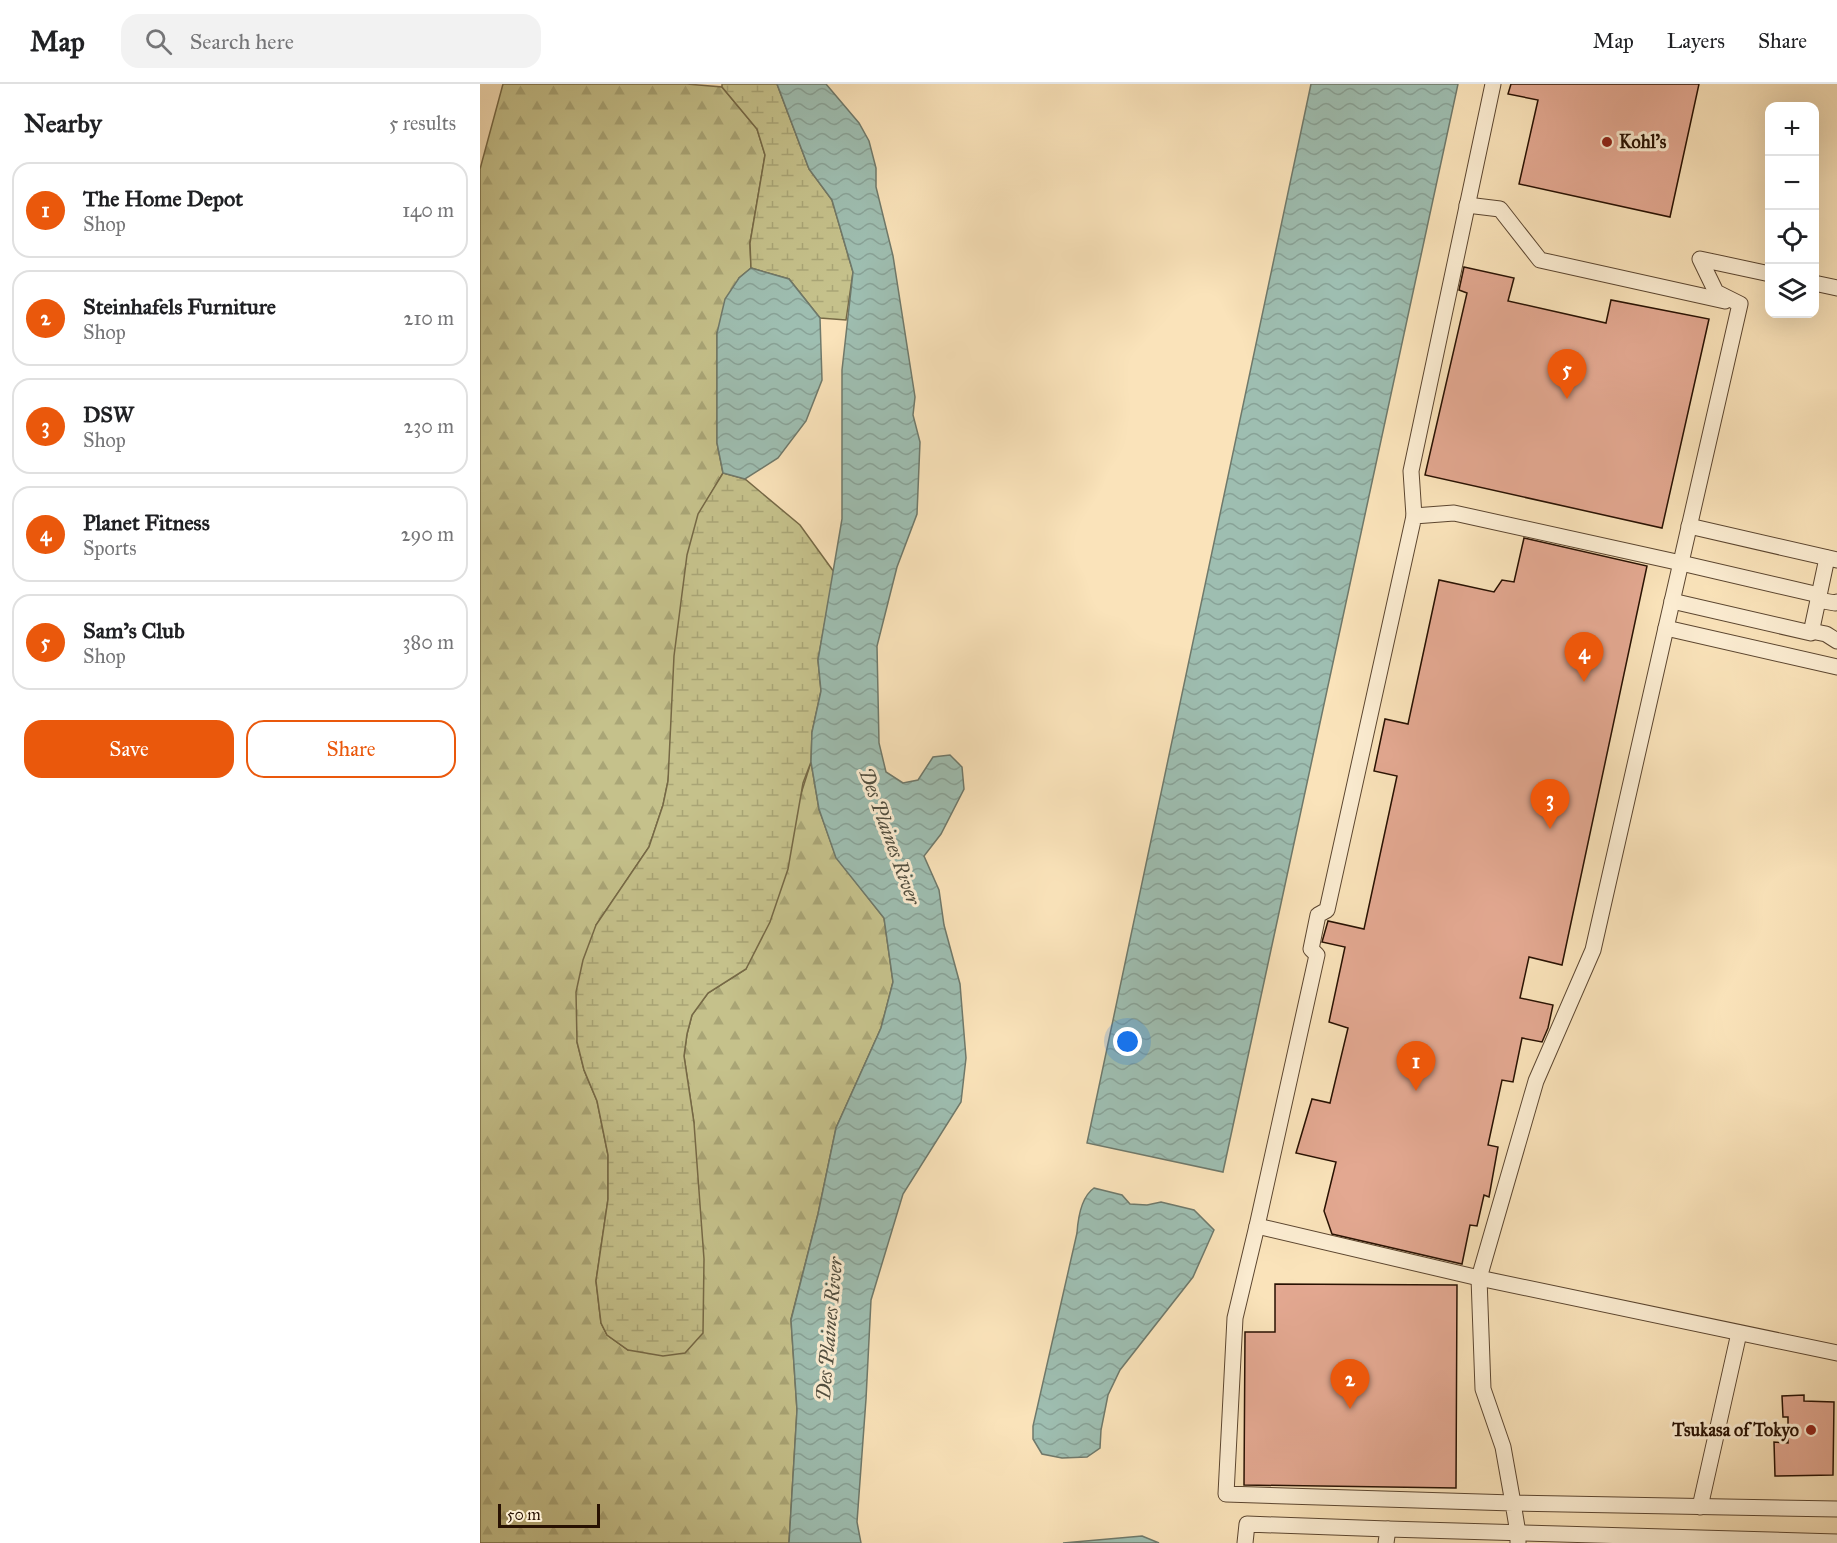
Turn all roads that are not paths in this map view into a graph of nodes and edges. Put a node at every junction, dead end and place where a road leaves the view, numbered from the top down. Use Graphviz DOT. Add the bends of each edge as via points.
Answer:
graph roads {
  1 [pos="1493,84"];
  2 [pos="1467,204"];
  3 [pos="1765,273"];
  4 [pos="1819,284"];
  5 [pos="1837,288"];
  6 [pos="1740,304"];
  7 [pos="1414,516"];
  8 [pos="1689,526"];
  9 [pos="1832,559"];
  10 [pos="1681,563"];
  11 [pos="1818,597"];
  12 [pos="1672,601"];
  13 [pos="1836,605"];
  14 [pos="1666,628"];
  15 [pos="1811,631"];
  16 [pos="1837,641"];
  17 [pos="1837,667"];
  18 [pos="1257,1226"];
  19 [pos="1479,1278"];
  20 [pos="1739,1333"];
  21 [pos="1837,1353"];
  22 [pos="1513,1503"];
  23 [pos="1700,1507"];
  24 [pos="1837,1509"];
  25 [pos="1387,1536"];
  26 [pos="1634,1536"];
  27 [pos="1518,1538"];
  28 [pos="1837,1542"];
  29 [pos="1245,1543"];
  30 [pos="1619,1543"];
  1 -- 2 [label="lane"];
  2 -- 6 [label="lane" via="1500,209 1540,260"];
  2 -- 7 [label="lane" via="1411,471"];
  3 -- 6 [label="lane" via="1700,259 1716,292"];
  4 -- 5 [label="lane"];
  6 -- 8 [label="lane"];
  7 -- 10 [label="lane" via="1454,513"];
  7 -- 18 [label="lane" via="1327,910 1318,915 1311,949 1317,955"];
  8 -- 9 [label="lane"];
  8 -- 10 [label="lane"];
  9 -- 11 [label="lane"];
  10 -- 11 [label="lane"];
  10 -- 12 [label="lane"];
  11 -- 13 [label="lane"];
  11 -- 15 [label="lane"];
  12 -- 14 [label="lane"];
  12 -- 15 [label="lane"];
  14 -- 17 [label="lane"];
  14 -- 19 [label="lane" via="1593,950 1536,1081"];
  15 -- 16 [label="lane"];
  18 -- 19 [label="lane"];
  18 -- 22 [label="lane" via="1235,1318 1226,1494"];
  19 -- 20 [label="lane"];
  19 -- 22 [label="lane" via="1483,1389 1503,1448"];
  20 -- 21 [label="lane"];
  20 -- 23 [label="lane"];
  22 -- 23 [label="lane"];
  22 -- 27 [label="lane"];
  23 -- 24 [label="lane"];
  25 -- 27 [label="lane"];
  25 -- 29 [label="lane" via="1247,1524"];
  26 -- 27 [label="lane"];
  26 -- 28 [label="lane"];
  26 -- 30 [label="lane"];
}
